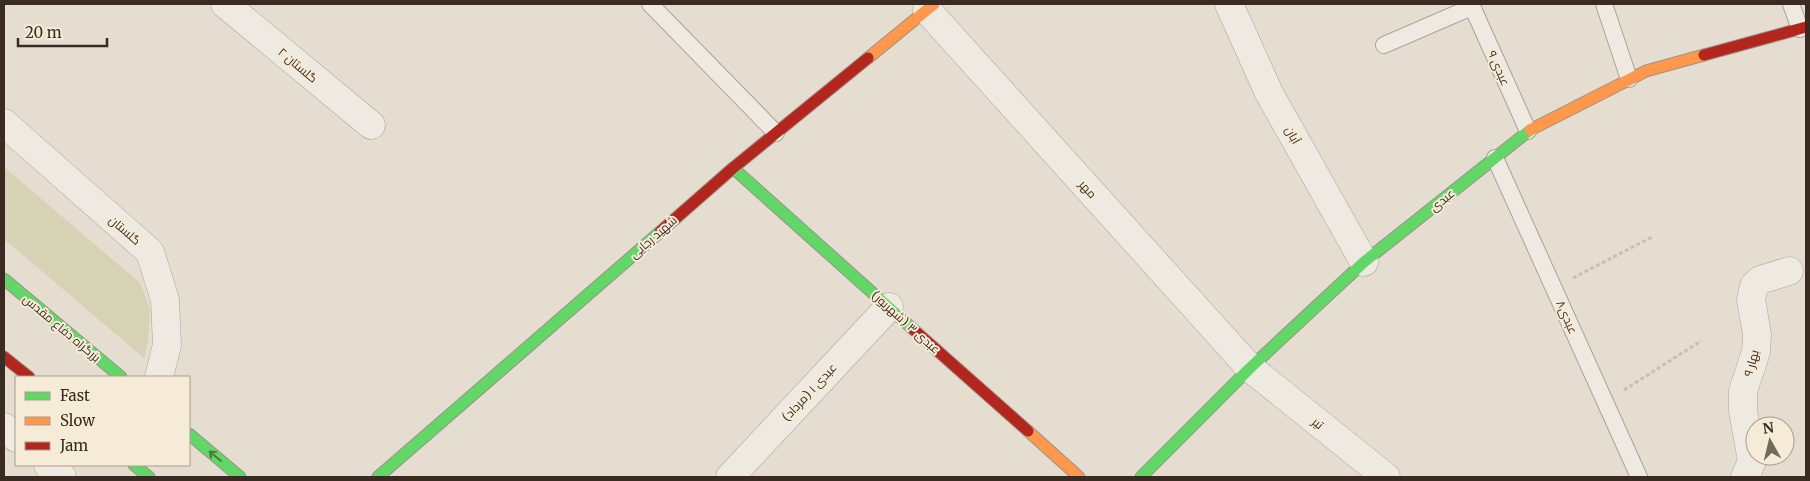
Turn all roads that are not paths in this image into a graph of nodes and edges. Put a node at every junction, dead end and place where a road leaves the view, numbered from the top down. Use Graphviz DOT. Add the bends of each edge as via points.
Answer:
graph roads {
  1 [pos="225,4"];
  2 [pos="650,4"];
  3 [pos="1229,4"];
  4 [pos="1604,4"];
  5 [pos="1791,4"];
  6 [pos="1471,5"];
  7 [pos="927,6"];
  8 [pos="1803,28"];
  9 [pos="1384,45"];
  10 [pos="1629,79"];
  11 [pos="4,123"];
  12 [pos="371,125"];
  13 [pos="1528,132"];
  14 [pos="776,133"];
  15 [pos="1495,158"];
  16 [pos="733,168"];
  17 [pos="1364,262"];
  18 [pos="1789,271"];
  19 [pos="4,279"];
  20 [pos="888,307"];
  21 [pos="4,357"];
  22 [pos="1250,368"];
  23 [pos="27,376"];
  24 [pos="120,376"];
  25 [pos="160,376"];
  26 [pos="4,427"];
  27 [pos="190,435"];
  28 [pos="15,437"];
  29 [pos="49,466"];
  30 [pos="135,466"];
  31 [pos="62,477"];
  32 [pos="149,477"];
  33 [pos="240,477"];
  34 [pos="378,477"];
  35 [pos="730,477"];
  36 [pos="1079,477"];
  37 [pos="1140,477"];
  38 [pos="1386,477"];
  39 [pos="1640,477"];
  40 [pos="1745,477"];
  1 -- 12 [label="street, گلستان ۲"];
  2 -- 14 [label="lane"];
  3 -- 17 [label="street, آبان" via="1269,92"];
  4 -- 10 [label="lane"];
  5 -- 8 [label="lane"];
  6 -- 9 [label="lane"];
  6 -- 13 [label="lane, عبدی ۹"];
  7 -- 14 [label="main road, شهید رجایی"];
  7 -- 22 [label="street, مهر"];
  8 -- 10 [label="main road, عبدی" via="1646,70"];
  10 -- 13 [label="main road, عبدی"];
  11 -- 25 [label="street, گلستان" via="150,252 165,300 167,345"];
  13 -- 15 [label="main road, عبدی"];
  14 -- 16 [label="main road, شهید رجایی"];
  15 -- 17 [label="main road, عبدی"];
  15 -- 39 [label="lane, عبدی۸"];
  16 -- 20 [label="main road, عبدی ۳ (شهریور)"];
  16 -- 34 [label="main road, شهید رجایی"];
  17 -- 22 [label="main road, عبدی"];
  18 -- 40 [label="street, بهار ۹" via="1760,280 1754,286 1756,352 1743,391 1752,461"];
  19 -- 24 [label="main road, بزرگراه دفاع مقدس"];
  20 -- 35 [label="street, عبدی ۱ (مرداد)"];
  20 -- 36 [label="main road, عبدی ۳ (شهریور)"];
  21 -- 23 [label="main road"];
  22 -- 37 [label="main road, عبدی"];
  22 -- 38 [label="street, تیر"];
  26 -- 28 [label="street"];
  33 -- 27 [label="main road, one-way"];
  29 -- 31 [label="street"];
  30 -- 32 [label="main road"];
}
